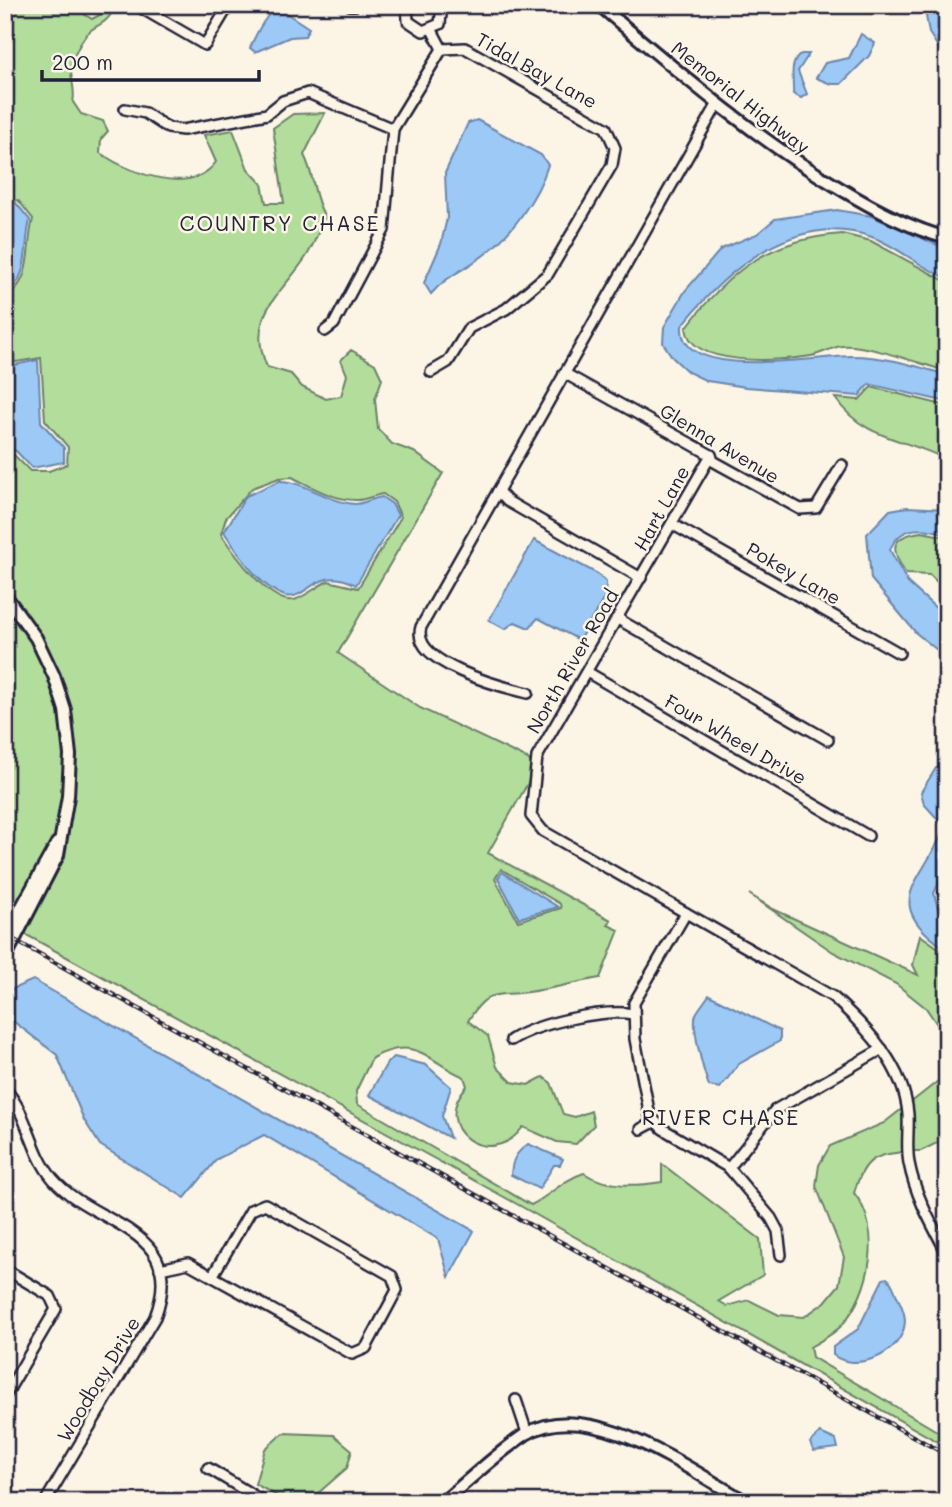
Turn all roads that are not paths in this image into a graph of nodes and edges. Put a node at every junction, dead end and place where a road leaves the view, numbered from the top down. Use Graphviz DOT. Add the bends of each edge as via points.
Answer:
graph roads {
  1 [pos="136,5"];
  2 [pos="229,5"];
  3 [pos="407,5"];
  4 [pos="442,5"];
  5 [pos="599,5"];
  6 [pos="432,30"];
  7 [pos="442,49"];
  8 [pos="717,105"];
  9 [pos="125,109"];
  10 [pos="393,129"];
  11 [pos="945,238"];
  12 [pos="325,331"];
  13 [pos="431,372"];
  14 [pos="564,373"];
  15 [pos="711,455"];
  16 [pos="842,465"];
  17 [pos="498,491"];
  18 [pos="672,524"];
  19 [pos="641,578"];
  20 [pos="5,595"];
  21 [pos="618,619"];
  22 [pos="899,653"];
  23 [pos="586,672"];
  24 [pos="528,692"];
  25 [pos="828,740"];
  26 [pos="868,836"];
  27 [pos="57,843"];
  28 [pos="686,913"];
  29 [pos="5,937"];
  30 [pos="5,958"];
  31 [pos="633,1014"];
  32 [pos="511,1040"];
  33 [pos="882,1049"];
  34 [pos="5,1089"];
  35 [pos="654,1122"];
  36 [pos="641,1129"];
  37 [pos="729,1168"];
  38 [pos="947,1253"];
  39 [pos="781,1255"];
  40 [pos="5,1269"];
  41 [pos="160,1269"];
  42 [pos="213,1275"];
  43 [pos="5,1396"];
  44 [pos="516,1400"];
  45 [pos="527,1433"];
  46 [pos="208,1468"];
  47 [pos="45,1502"];
  48 [pos="264,1502"];
  49 [pos="443,1502"];
  50 [pos="747,1502"];
  1 -- 2 [label="street" via="205,44"];
  3 -- 6 [label="street" via="411,26 423,32"];
  4 -- 6 [label="street" via="442,19"];
  5 -- 8 [label="street, Memorial Highway"];
  6 -- 7 [label="street"];
  7 -- 10 [label="street"];
  7 -- 13 [label="street, Tidal Bay Lane" via="465,48 484,56 606,128 615,148 612,166 548,274 506,309 469,328 448,362"];
  8 -- 11 [label="street, Memorial Highway" via="785,156 847,193"];
  8 -- 14 [label="street"];
  9 -- 10 [label="street" via="183,130 267,114 283,101 308,93"];
  10 -- 12 [label="street" via="384,230 334,324"];
  14 -- 15 [label="street, Glenna Avenue"];
  14 -- 17 [label="street"];
  15 -- 16 [label="street, Glenna Avenue" via="713,461 805,510 816,508"];
  15 -- 18 [label="street, Hart Lane"];
  17 -- 19 [label="street, North River Road" via="507,501"];
  17 -- 24 [label="street" via="421,627 419,639 425,650 472,677"];
  18 -- 19 [label="street, Hart Lane"];
  18 -- 22 [label="street, Pokey Lane"];
  19 -- 21 [label="street, North River Road"];
  20 -- 27 [label="street" via="47,657 65,710 69,774"];
  21 -- 23 [label="street, North River Road"];
  21 -- 25 [label="street"];
  23 -- 26 [label="street, Four Wheel Drive"];
  23 -- 28 [label="street, North River Road" via="537,757 531,816 543,831"];
  27 -- 29 [label="street"];
  27 -- 30 [label="street" via="58,855 45,884"];
  28 -- 31 [label="street" via="640,989"];
  28 -- 33 [label="street, North River Road" via="833,997"];
  31 -- 32 [label="street" via="617,1012 526,1030"];
  31 -- 35 [label="street"];
  33 -- 37 [label="street" via="775,1110"];
  33 -- 38 [label="street, North River Road" via="908,1111 909,1162 916,1187"];
  34 -- 41 [label="street" via="23,1114 41,1161 55,1181 139,1236"];
  35 -- 36 [label="street"];
  35 -- 37 [label="street"];
  37 -- 39 [label="street" via="772,1219"];
  40 -- 43 [label="street" via="50,1296 56,1309"];
  41 -- 42 [label="street" via="188,1264"];
  41 -- 47 [label="street, Woodbay Drive" via="162,1295 155,1317"];
  42 -- 42 [label="street" via="352,1354 366,1348 397,1290 392,1276 265,1204 251,1210"];
  44 -- 45 [label="street"];
  45 -- 49 [label="street"];
  45 -- 50 [label="street" via="581,1422 607,1428"];
  46 -- 48 [label="street"];
}
